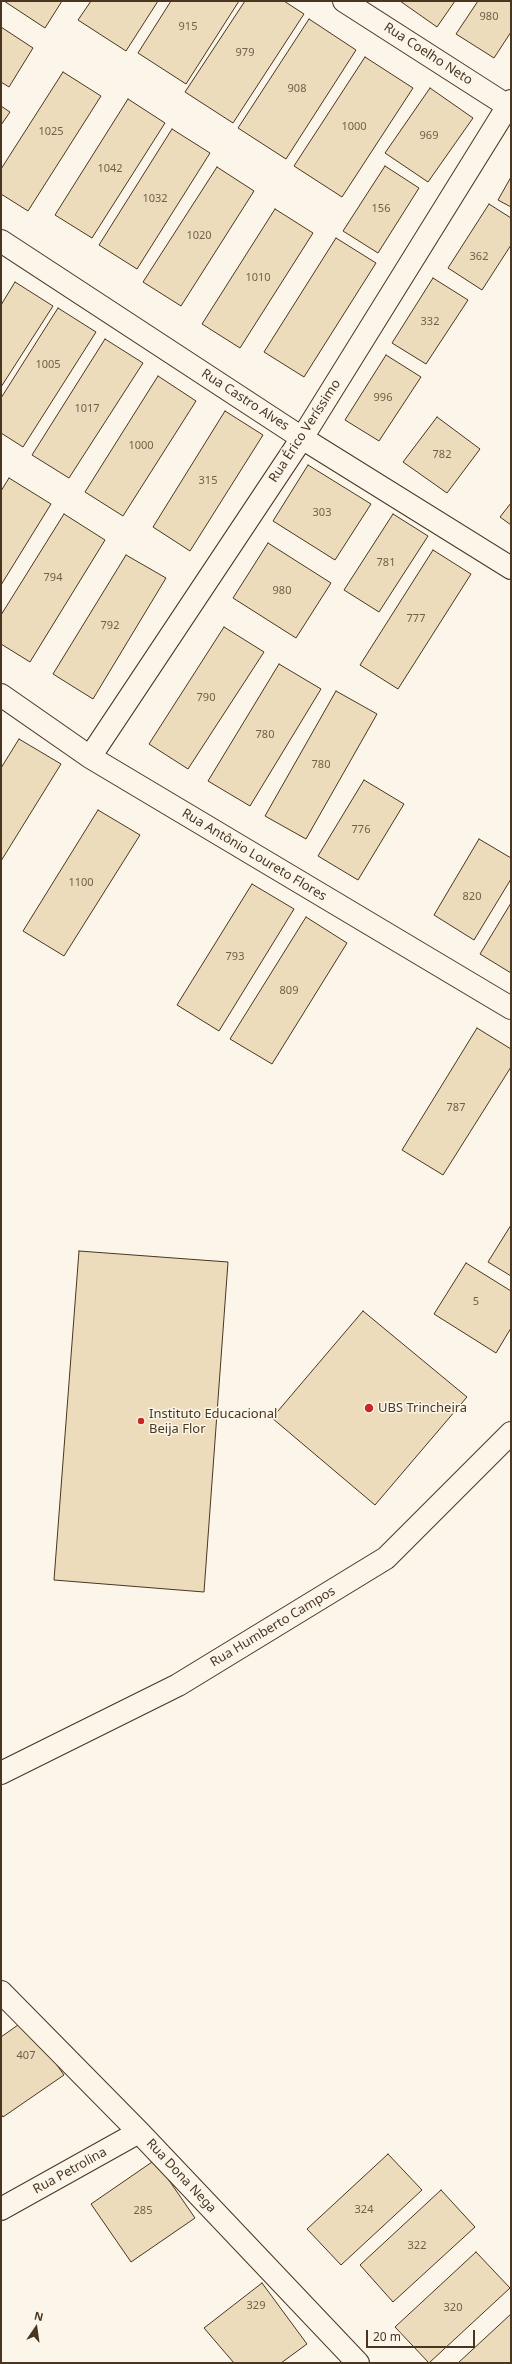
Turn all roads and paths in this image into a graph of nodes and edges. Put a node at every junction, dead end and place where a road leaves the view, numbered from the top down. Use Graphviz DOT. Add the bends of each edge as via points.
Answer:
graph roads {
  1 [pos="344,1"];
  2 [pos="510,105"];
  3 [pos="1,241"];
  4 [pos="302,438"];
  5 [pos="511,568"];
  6 [pos="1,695"];
  7 [pos="90,757"];
  8 [pos="511,1008"];
  9 [pos="511,1434"];
  10 [pos="1,1773"];
  11 [pos="1,1992"];
  12 [pos="139,2132"];
  13 [pos="1,2209"];
  14 [pos="358,2363"];
  1 -- 2 [label="street, Rua Coelho Neto"];
  2 -- 4 [label="street, Rua Érico Veríssimo"];
  3 -- 4 [label="street, Rua Castro Alves"];
  4 -- 5 [label="street, Rua Castro Alves"];
  4 -- 7 [label="street, Rua Érico Veríssimo"];
  6 -- 7 [label="street, Rua Antônio Loureto Flores"];
  7 -- 8 [label="street, Rua Antônio Loureto Flores"];
  9 -- 10 [label="street, Rua Humberto Campos" via="386,1558 178,1685"];
  11 -- 12 [label="street, Rua Dona Nega"];
  12 -- 13 [label="street, Rua Petrolina"];
  12 -- 14 [label="street, Rua Dona Nega"];
}
